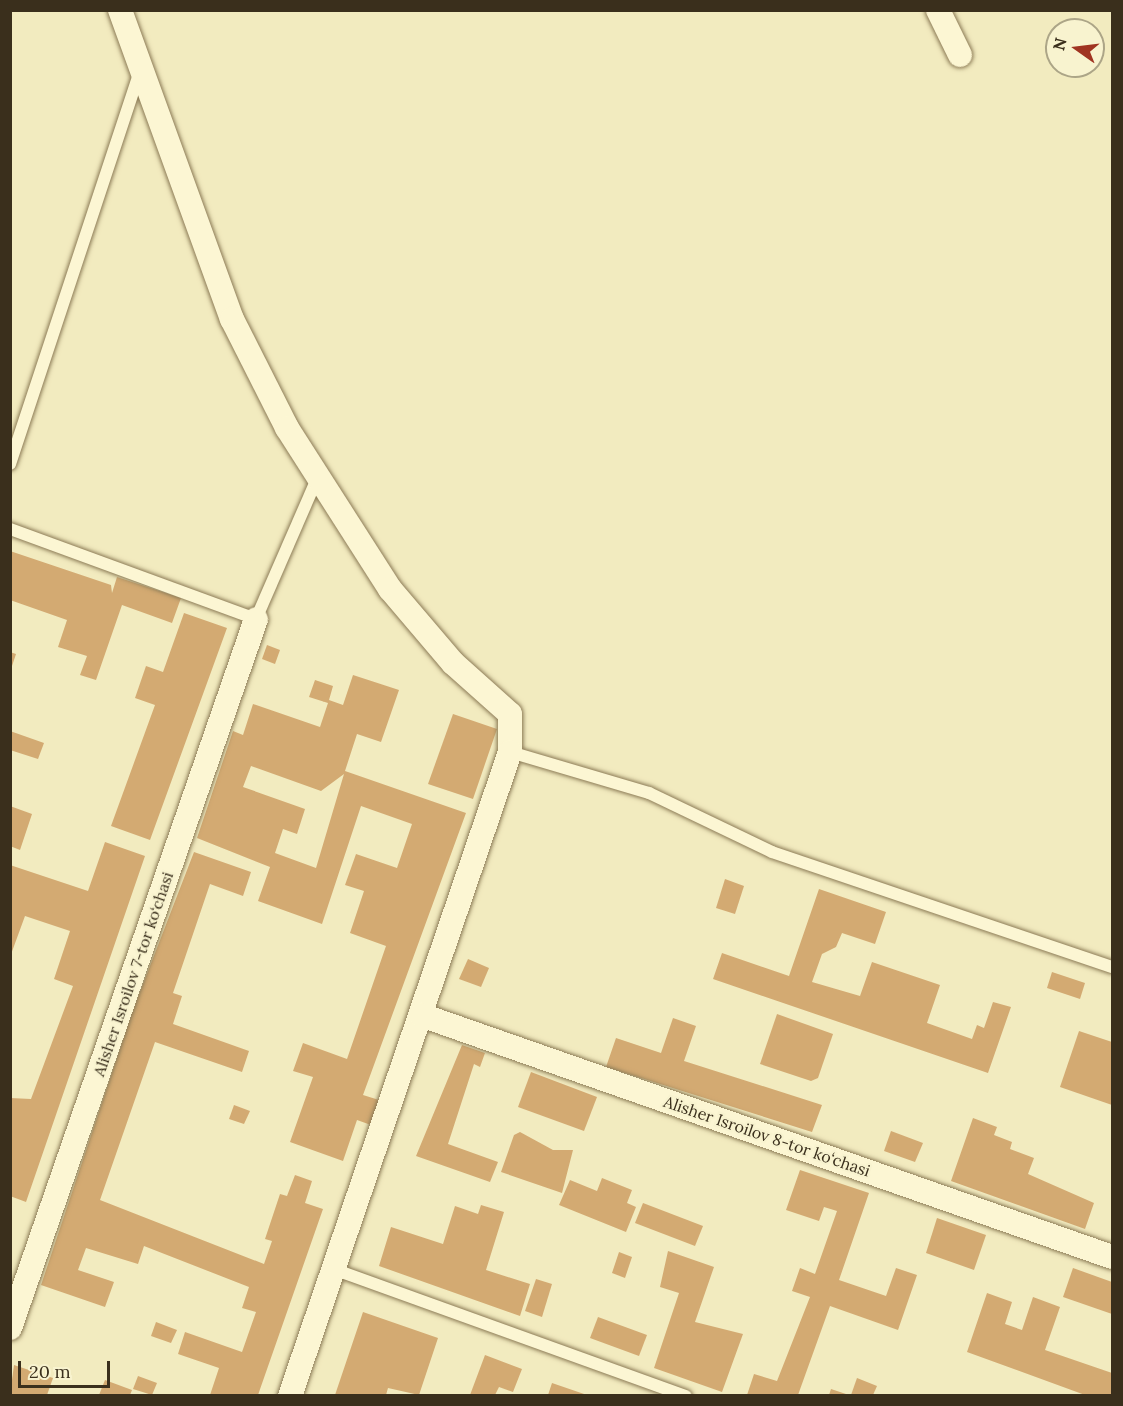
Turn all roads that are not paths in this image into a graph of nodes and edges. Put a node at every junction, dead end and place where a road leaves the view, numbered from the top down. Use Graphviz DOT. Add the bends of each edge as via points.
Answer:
graph roads {
  1 [pos="120,10"];
  2 [pos="938,10"];
  3 [pos="960,55"];
  4 [pos="141,70"];
  5 [pos="10,464"];
  6 [pos="316,481"];
  7 [pos="10,530"];
  8 [pos="256,619"];
  9 [pos="510,752"];
  10 [pos="1113,967"];
  11 [pos="421,1015"];
  12 [pos="1113,1257"];
  13 [pos="333,1269"];
  14 [pos="10,1328"];
  15 [pos="290,1395"];
  16 [pos="686,1395"];
  1 -- 4 [label="street"];
  2 -- 3 [label="street"];
  4 -- 5 [label="lane"];
  4 -- 6 [label="street" via="232,319"];
  6 -- 8 [label="lane"];
  6 -- 9 [label="street" via="390,589 453,663 510,714"];
  7 -- 8 [label="lane"];
  8 -- 14 [label="street, Alisher Isroilov 7-tor ko‘chasi"];
  9 -- 10 [label="lane" via="649,793 772,852"];
  9 -- 11 [label="street"];
  11 -- 12 [label="street, Alisher Isroilov 8-tor ko‘chasi"];
  11 -- 13 [label="street"];
  13 -- 15 [label="street"];
  13 -- 16 [label="lane"];
}
